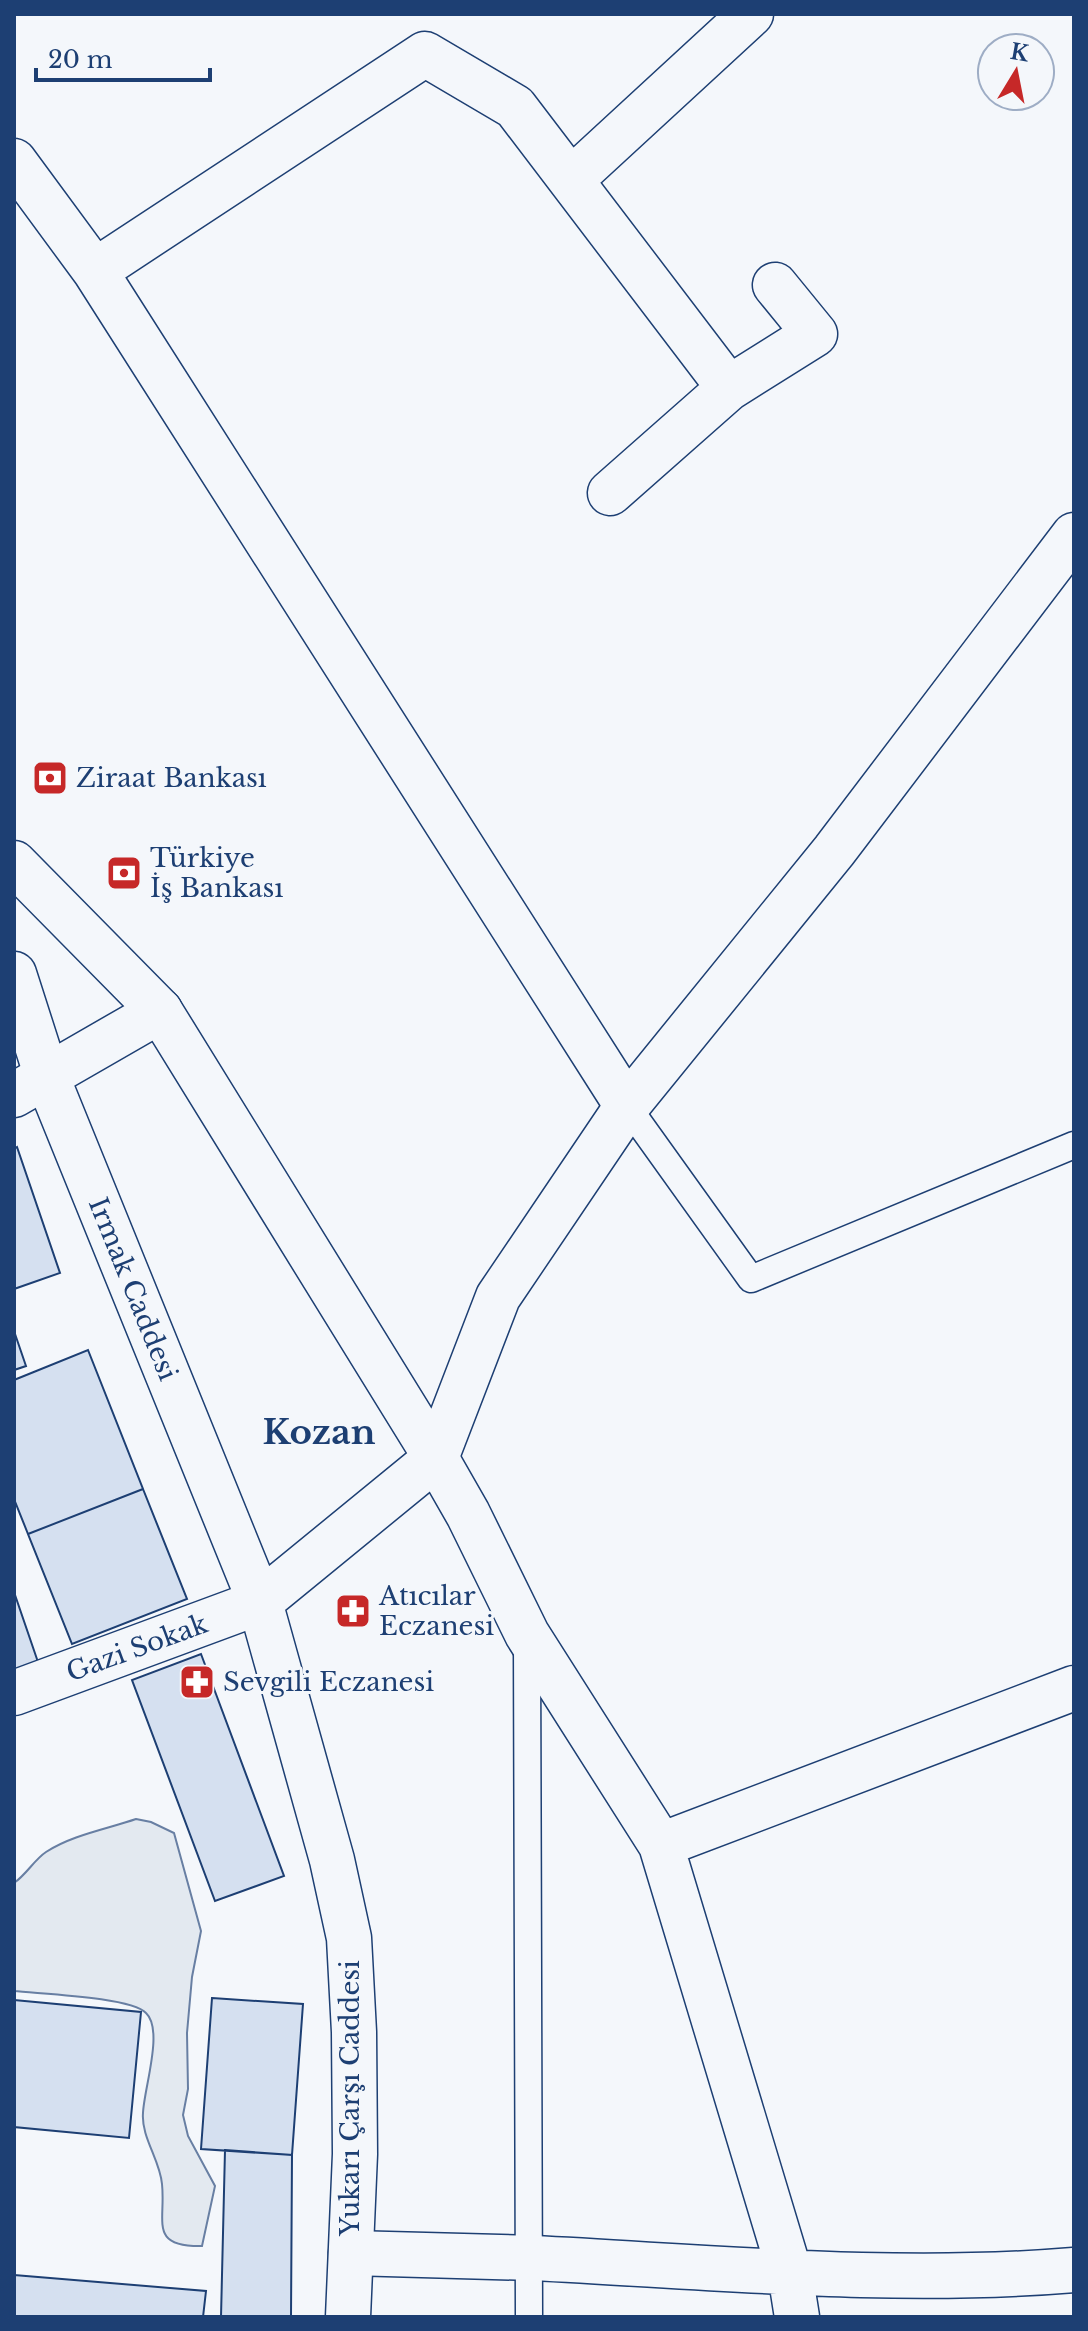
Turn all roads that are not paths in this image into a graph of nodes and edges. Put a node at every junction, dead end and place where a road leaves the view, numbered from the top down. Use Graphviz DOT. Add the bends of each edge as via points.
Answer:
graph roads {
  1 [pos="751,14"];
  2 [pos="14,161"];
  3 [pos="573,178"];
  4 [pos="95,271"];
  5 [pos="775,285"];
  6 [pos="729,388"];
  7 [pos="610,493"];
  8 [pos="1074,535"];
  9 [pos="14,863"];
  10 [pos="14,974"];
  11 [pos="160,1011"];
  12 [pos="30,1086"];
  13 [pos="627,1106"];
  14 [pos="1074,1145"];
  15 [pos="436,1458"];
  16 [pos="260,1602"];
  17 [pos="527,1634"];
  18 [pos="1074,1688"];
  19 [pos="14,1693"];
  20 [pos="661,1845"];
  21 [pos="351,2253"];
  22 [pos="531,2258"];
  23 [pos="1074,2270"];
  24 [pos="790,2273"];
  25 [pos="348,2317"];
  26 [pos="529,2317"];
  27 [pos="797,2317"];
  1 -- 3 [label="street"];
  2 -- 4 [label="street"];
  3 -- 4 [label="street" via="515,107 425,54"];
  3 -- 6 [label="street"];
  4 -- 13 [label="street"];
  5 -- 6 [label="street" via="815,334"];
  6 -- 7 [label="street"];
  8 -- 13 [label="street" via="834,851"];
  9 -- 11 [label="street"];
  10 -- 12 [label="street, Irmak Caddesi"];
  11 -- 12 [label="street"];
  11 -- 15 [label="street"];
  12 -- 16 [label="street, Irmak Caddesi"];
  13 -- 14 [label="lane" via="751,1279"];
  13 -- 15 [label="street" via="498,1297"];
  15 -- 16 [label="street, Gazi Sokak"];
  15 -- 17 [label="street"];
  16 -- 19 [label="street, Gazi Sokak"];
  16 -- 21 [label="street, Yukarı Çarşı Caddesi" via="349,1938 354,2032"];
  17 -- 20 [label="street"];
  17 -- 22 [label="lane"];
  18 -- 20 [label="street"];
  20 -- 24 [label="street"];
  21 -- 22 [label="street"];
  21 -- 25 [label="street, Yukarı Çarşı Caddesi"];
  22 -- 24 [label="street"];
  22 -- 26 [label="lane"];
  23 -- 24 [label="street" via="1013,2275"];
  24 -- 27 [label="street"];
}
